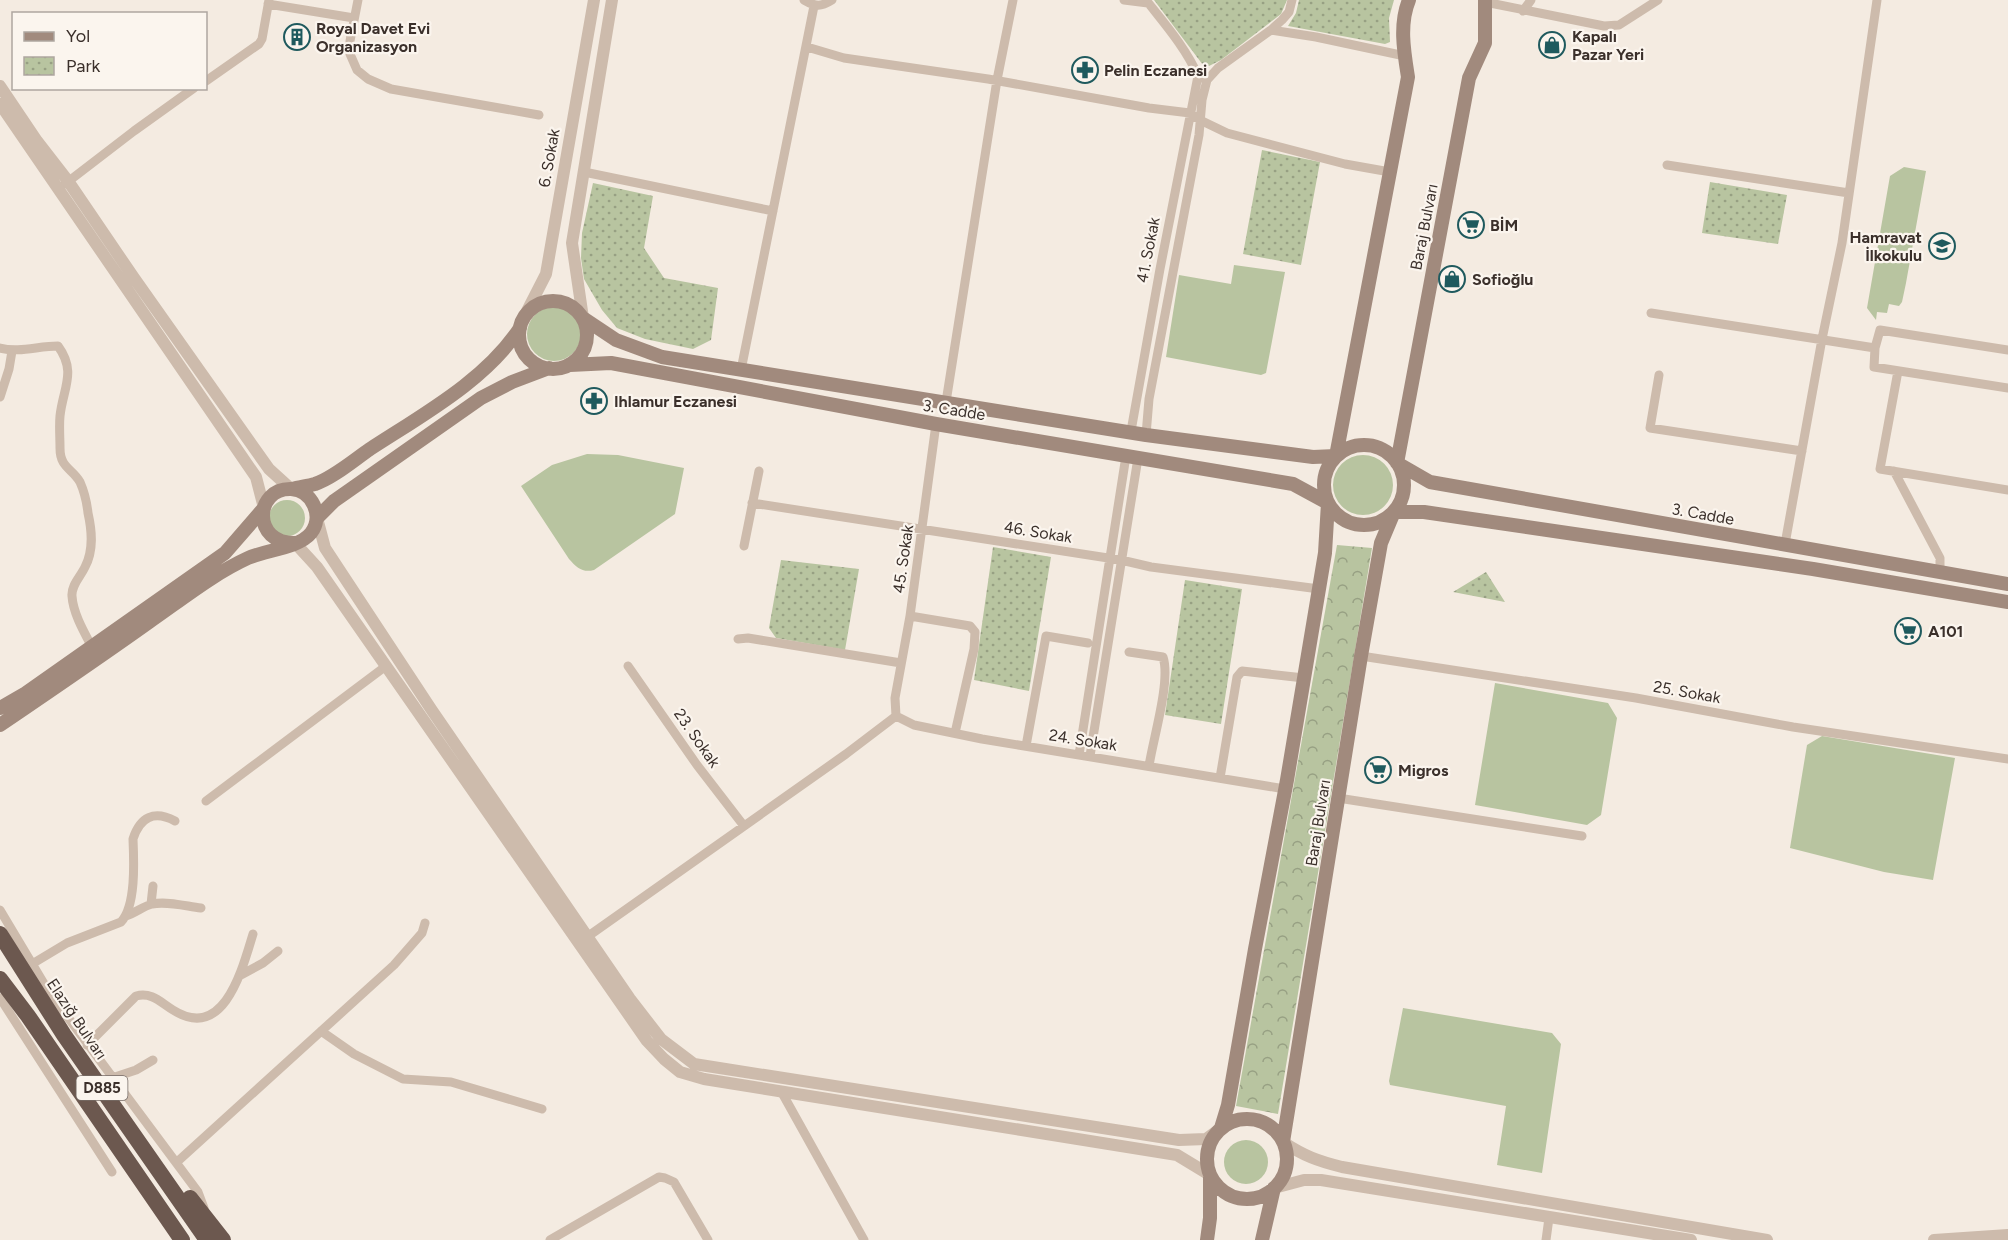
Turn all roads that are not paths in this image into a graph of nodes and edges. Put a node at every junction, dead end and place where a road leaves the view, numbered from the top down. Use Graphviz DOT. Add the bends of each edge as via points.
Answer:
graph roads {
  1 [pos="358,0"];
  2 [pos="594,0"];
  3 [pos="612,0"];
  4 [pos="804,0"];
  5 [pos="832,0"];
  6 [pos="1013,0"];
  7 [pos="1124,0"];
  8 [pos="1292,0"];
  9 [pos="1409,0"];
  10 [pos="1531,0"];
  11 [pos="1658,0"];
  12 [pos="1877,0"];
  13 [pos="1485,1"];
  14 [pos="269,2"];
  15 [pos="1147,2"];
  16 [pos="814,6"];
  17 [pos="1523,11"];
  18 [pos="354,18"];
  19 [pos="1271,30"];
  20 [pos="807,47"];
  21 [pos="1405,56"];
  22 [pos="1203,78"];
  23 [pos="207,80"];
  24 [pos="997,80"];
  25 [pos="0,86"];
  26 [pos="191,90"];
  27 [pos="0,104"];
  28 [pos="1191,113"];
  29 [pos="539,115"];
  30 [pos="1200,120"];
  31 [pos="1667,165"];
  32 [pos="584,172"];
  33 [pos="1390,172"];
  34 [pos="68,181"];
  35 [pos="58,190"];
  36 [pos="1849,193"];
  37 [pos="774,211"];
  38 [pos="1651,313"];
  39 [pos="583,318"];
  40 [pos="522,323"];
  41 [pos="1822,339"];
  42 [pos="0,348"];
  43 [pos="1875,348"];
  44 [pos="2008,350"];
  45 [pos="12,351"];
  46 [pos="570,364"];
  47 [pos="549,368"];
  48 [pos="741,370"];
  49 [pos="1898,371"];
  50 [pos="1659,375"];
  51 [pos="2008,388"];
  52 [pos="0,398"];
  53 [pos="946,402"];
  54 [pos="936,424"];
  55 [pos="1131,431"];
  56 [pos="1146,435"];
  57 [pos="1802,451"];
  58 [pos="1336,456"];
  59 [pos="1132,457"];
  60 [pos="1397,463"];
  61 [pos="759,471"];
  62 [pos="1894,471"];
  63 [pos="291,489"];
  64 [pos="2008,490"];
  65 [pos="752,503"];
  66 [pos="1328,503"];
  67 [pos="264,508"];
  68 [pos="1394,512"];
  69 [pos="317,518"];
  70 [pos="923,528"];
  71 [pos="294,543"];
  72 [pos="1785,544"];
  73 [pos="744,546"];
  74 [pos="1109,559"];
  75 [pos="1121,560"];
  76 [pos="1940,572"];
  77 [pos="2008,584"];
  78 [pos="1319,589"];
  79 [pos="2008,602"];
  80 [pos="910,616"];
  81 [pos="738,639"];
  82 [pos="1088,643"];
  83 [pos="92,647"];
  84 [pos="1129,651"];
  85 [pos="1361,656"];
  86 [pos="901,663"];
  87 [pos="386,666"];
  88 [pos="627,666"];
  89 [pos="1304,678"];
  90 [pos="0,708"];
  91 [pos="896,716"];
  92 [pos="0,726"];
  93 [pos="955,733"];
  94 [pos="1026,746"];
  95 [pos="1079,755"];
  96 [pos="1090,756"];
  97 [pos="2008,759"];
  98 [pos="1149,766"];
  99 [pos="1220,778"];
  100 [pos="1286,789"];
  101 [pos="1338,798"];
  102 [pos="206,801"];
  103 [pos="176,821"];
  104 [pos="744,826"];
  105 [pos="1582,836"];
  106 [pos="153,886"];
  107 [pos="151,904"];
  108 [pos="201,908"];
  109 [pos="0,910"];
  110 [pos="126,916"];
  111 [pos="425,923"];
  112 [pos="0,934"];
  113 [pos="253,934"];
  114 [pos="587,937"];
  115 [pos="278,951"];
  116 [pos="32,964"];
  117 [pos="239,976"];
  118 [pos="0,979"];
  119 [pos="0,998"];
  120 [pos="321,1031"];
  121 [pos="87,1046"];
  122 [pos="153,1060"];
  123 [pos="112,1078"];
  124 [pos="781,1091"];
  125 [pos="542,1109"];
  126 [pos="1221,1128"];
  127 [pos="140,1141"];
  128 [pos="1283,1142"];
  129 [pos="177,1162"];
  130 [pos="112,1172"];
  131 [pos="1210,1175"];
  132 [pos="1275,1188"];
  133 [pos="1549,1218"];
  134 [pos="207,1219"];
  135 [pos="2008,1234"];
  136 [pos="182,1240"];
  137 [pos="207,1240"];
  138 [pos="223,1240"];
  139 [pos="550,1240"];
  140 [pos="708,1240"];
  141 [pos="864,1240"];
  142 [pos="1207,1240"];
  143 [pos="1262,1240"];
  144 [pos="1546,1240"];
  145 [pos="1691,1240"];
  146 [pos="1767,1240"];
  147 [pos="1934,1240"];
  1 -- 18 [label="street"];
  2 -- 40 [label="street, 6. Sokak" via="546,274"];
  3 -- 32 [label="street"];
  4 -- 16 [label="street"];
  5 -- 16 [label="street"];
  6 -- 24 [label="street"];
  7 -- 15 [label="street"];
  8 -- 19 [label="street" via="1289,12"];
  9 -- 21 [label="main road" via="1403,40"];
  10 -- 17 [label="street"];
  11 -- 17 [label="street" via="1619,25 1604,26"];
  12 -- 36 [label="street"];
  13 -- 17 [label="street"];
  13 -- 60 [label="main road, Baraj Bulvarı" via="1485,43 1469,78"];
  14 -- 18 [label="street"];
  14 -- 23 [label="street" via="259,44"];
  15 -- 22 [label="street"];
  16 -- 20 [label="street"];
  18 -- 29 [label="street" via="350,54 357,70 368,79 392,89"];
  19 -- 21 [label="street"];
  19 -- 22 [label="street"];
  20 -- 24 [label="street" via="844,58"];
  20 -- 37 [label="street"];
  21 -- 33 [label="main road" via="1408,77"];
  22 -- 28 [label="street, 41. Sokak"];
  22 -- 30 [label="street, 41. Sokak"];
  24 -- 28 [label="street"];
  24 -- 53 [label="street"];
  25 -- 34 [label="street"];
  26 -- 34 [label="street"];
  27 -- 35 [label="street"];
  28 -- 30 [label="street"];
  28 -- 55 [label="street, 41. Sokak"];
  30 -- 33 [label="street" via="1227,133"];
  30 -- 56 [label="street, 41. Sokak" via="1149,399"];
  31 -- 36 [label="street"];
  32 -- 37 [label="street"];
  32 -- 39 [label="street" via="572,243"];
  33 -- 58 [label="main road"];
  34 -- 35 [label="street"];
  34 -- 63 [label="street" via="268,469"];
  35 -- 67 [label="street" via="256,477"];
  36 -- 41 [label="street"];
  37 -- 48 [label="street"];
  38 -- 41 [label="street"];
  39 -- 40 [label="main road" via="568,304 549,301 530,309"];
  39 -- 46 [label="main road" via="587,339 578,358"];
  39 -- 48 [label="main road, 3. Cadde" via="616,340 663,357"];
  40 -- 47 [label="main road" via="523,350 538,365"];
  40 -- 63 [label="main road" via="510,343 453,393 316,483"];
  41 -- 43 [label="street"];
  41 -- 57 [label="street"];
  42 -- 45 [label="street"];
  43 -- 44 [label="street" via="1881,330"];
  43 -- 49 [label="street" via="1874,367"];
  45 -- 52 [label="street"];
  45 -- 83 [label="street" via="58,346 66,357 69,374 60,416 60,451 64,466 79,481 92,541 86,567 72,595"];
  46 -- 47 [label="main road"];
  46 -- 54 [label="main road, 3. Cadde" via="611,363"];
  47 -- 69 [label="main road" via="481,398 334,501"];
  48 -- 53 [label="main road, 3. Cadde"];
  49 -- 51 [label="street"];
  49 -- 62 [label="street" via="1881,469"];
  50 -- 57 [label="street" via="1650,428"];
  53 -- 55 [label="main road, 3. Cadde"];
  54 -- 59 [label="main road, 3. Cadde"];
  54 -- 70 [label="street, 45. Sokak"];
  55 -- 56 [label="main road, 3. Cadde"];
  56 -- 58 [label="main road, 3. Cadde" via="1313,457"];
  57 -- 72 [label="street"];
  58 -- 60 [label="main road" via="1348,449 1368,446 1387,453"];
  58 -- 66 [label="main road" via="1324,478"];
  59 -- 66 [label="main road, 3. Cadde" via="1293,484"];
  59 -- 74 [label="street"];
  59 -- 75 [label="street"];
  60 -- 68 [label="main road" via="1404,488"];
  60 -- 72 [label="main road, 3. Cadde" via="1430,482"];
  61 -- 65 [label="street"];
  62 -- 64 [label="street"];
  62 -- 76 [label="street" via="1940,558"];
  63 -- 67 [label="main road" via="274,494"];
  63 -- 69 [label="main road" via="307,496"];
  65 -- 70 [label="street, 46. Sokak"];
  65 -- 73 [label="street"];
  66 -- 68 [label="main road" via="1346,521 1359,525 1371,525"];
  66 -- 78 [label="main road"];
  67 -- 71 [label="main road" via="262,517 269,534 276,540"];
  67 -- 83 [label="main road" via="225,553"];
  68 -- 79 [label="main road" via="1424,512 1789,565"];
  68 -- 85 [label="main road, Baraj Bulvarı" via="1381,543"];
  69 -- 71 [label="main road" via="310,534"];
  69 -- 114 [label="street" via="326,548"];
  70 -- 74 [label="street, 46. Sokak"];
  70 -- 80 [label="street, 45. Sokak"];
  71 -- 87 [label="street" via="316,567"];
  71 -- 92 [label="main road" via="249,557 211,579"];
  72 -- 76 [label="main road, 3. Cadde"];
  74 -- 75 [label="street, 46. Sokak"];
  74 -- 95 [label="street"];
  75 -- 78 [label="street, 46. Sokak"];
  75 -- 96 [label="street"];
  76 -- 77 [label="main road, 3. Cadde"];
  78 -- 89 [label="main road"];
  80 -- 86 [label="street, 45. Sokak"];
  80 -- 93 [label="street" via="970,626 975,632"];
  81 -- 86 [label="street"];
  82 -- 94 [label="street" via="1046,636"];
  83 -- 90 [label="main road"];
  84 -- 98 [label="street" via="1163,657 1166,666"];
  85 -- 97 [label="street, 25. Sokak"];
  85 -- 101 [label="main road, Baraj Bulvarı"];
  86 -- 91 [label="street, 45. Sokak"];
  87 -- 102 [label="street"];
  87 -- 124 [label="street" via="647,1041 680,1072"];
  88 -- 104 [label="street, 23. Sokak"];
  89 -- 99 [label="street" via="1242,671 1237,676"];
  89 -- 100 [label="main road"];
  91 -- 93 [label="street, 24. Sokak" via="914,725"];
  91 -- 104 [label="street"];
  93 -- 94 [label="street, 24. Sokak"];
  94 -- 95 [label="street, 24. Sokak"];
  95 -- 96 [label="street, 24. Sokak"];
  96 -- 98 [label="street, 24. Sokak"];
  98 -- 99 [label="street, 24. Sokak"];
  99 -- 100 [label="street, 24. Sokak"];
  100 -- 126 [label="main road"];
  101 -- 105 [label="street"];
  101 -- 128 [label="main road, Baraj Bulvarı"];
  103 -- 110 [label="street" via="153,816 142,821 136,830"];
  104 -- 114 [label="street"];
  106 -- 107 [label="street"];
  107 -- 108 [label="street"];
  107 -- 110 [label="street"];
  109 -- 116 [label="street"];
  110 -- 116 [label="street" via="121,922 67,943"];
  111 -- 120 [label="street" via="422,933 394,965"];
  112 -- 127 [label="highway, Elazığ Bulvarı / D885" via="64,1035"];
  113 -- 117 [label="street"];
  114 -- 126 [label="street" via="661,1040 694,1064 1179,1140 1206,1139"];
  115 -- 117 [label="street"];
  116 -- 121 [label="street"];
  117 -- 121 [label="street" via="232,992 204,1019 173,1011 156,998 136,996"];
  118 -- 136 [label="highway, D885"];
  119 -- 130 [label="street"];
  120 -- 125 [label="street" via="354,1054 403,1079 451,1082"];
  120 -- 129 [label="street"];
  121 -- 123 [label="street"];
  122 -- 123 [label="street"];
  123 -- 129 [label="street"];
  124 -- 131 [label="street" via="1177,1155"];
  124 -- 141 [label="street"];
  126 -- 128 [label="main road" via="1244,1119 1256,1120 1276,1132"];
  126 -- 131 [label="main road" via="1208,1149"];
  127 -- 134 [label="highway"];
  127 -- 137 [label="highway, Elazığ Bulvarı / D885"];
  128 -- 132 [label="main road" via="1286,1166"];
  128 -- 146 [label="street" via="1315,1161 1342,1167"];
  129 -- 134 [label="street" via="198,1192"];
  131 -- 132 [label="main road" via="1227,1194 1239,1198 1251,1199"];
  131 -- 142 [label="main road"];
  132 -- 133 [label="street" via="1321,1180"];
  132 -- 143 [label="main road"];
  133 -- 144 [label="street"];
  133 -- 145 [label="street"];
  134 -- 138 [label="highway"];
  135 -- 147 [label="street"];
  139 -- 140 [label="street" via="659,1177 674,1182"];
}
